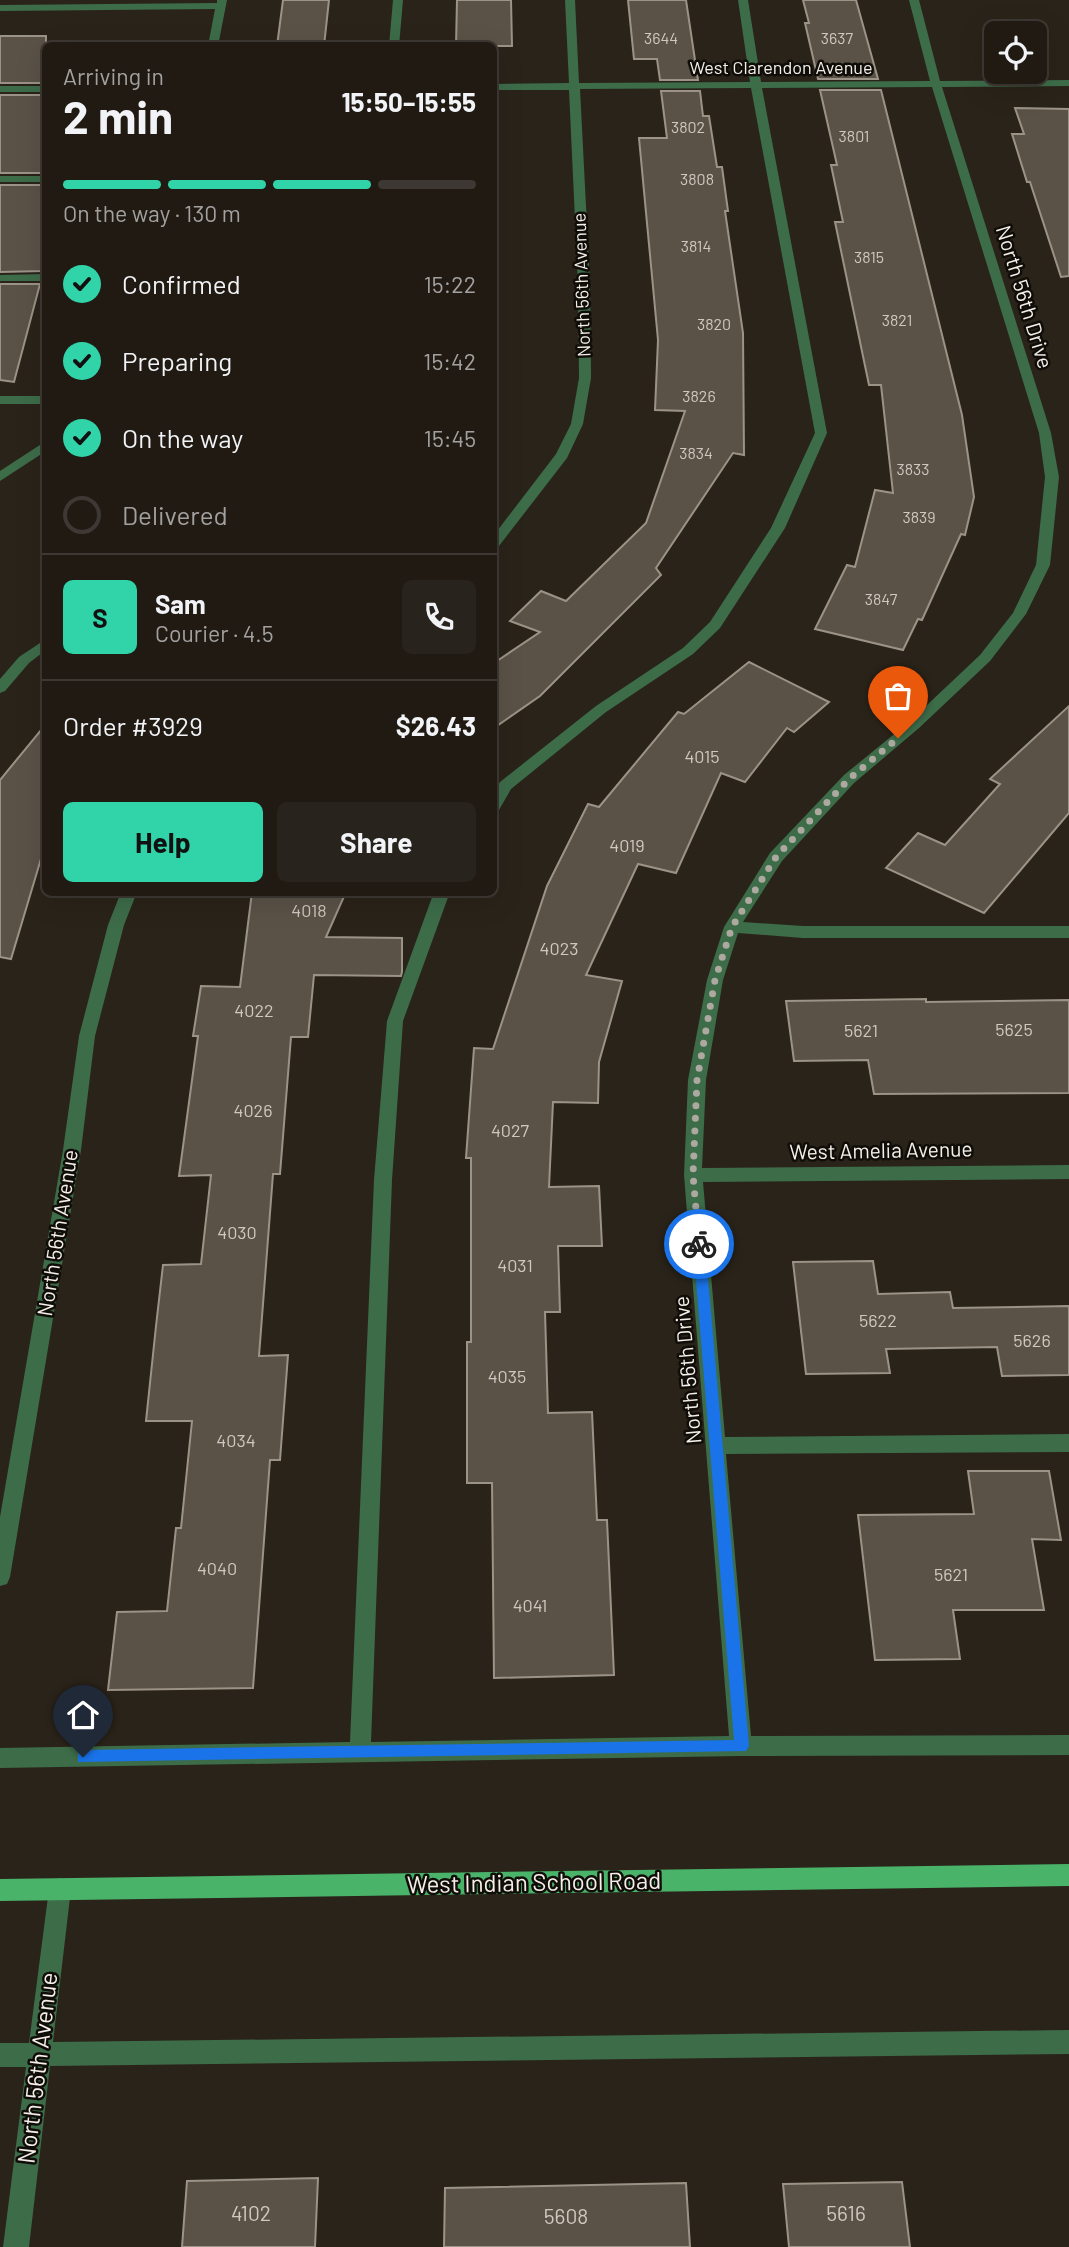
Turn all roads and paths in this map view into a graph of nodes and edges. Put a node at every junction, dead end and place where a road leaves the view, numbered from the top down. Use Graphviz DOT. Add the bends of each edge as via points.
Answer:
graph roads {
  1 [pos="398,0"];
  2 [pos="570,0"];
  3 [pos="743,0"];
  4 [pos="914,0"];
  5 [pos="221,3"];
  6 [pos="0,8"];
  7 [pos="214,42"];
  8 [pos="394,42"];
  9 [pos="1069,83"];
  10 [pos="936,84"];
  11 [pos="756,85"];
  12 [pos="497,87"];
  13 [pos="573,87"];
  14 [pos="0,89"];
  15 [pos="42,89"];
  16 [pos="0,179"];
  17 [pos="42,179"];
  18 [pos="0,278"];
  19 [pos="42,278"];
  20 [pos="42,400"];
  21 [pos="0,401"];
  22 [pos="42,447"];
  23 [pos="0,477"];
  24 [pos="497,539"];
  25 [pos="42,646"];
  26 [pos="0,688"];
  27 [pos="497,801"];
  28 [pos="127,896"];
  29 [pos="441,896"];
  30 [pos="732,927"];
  31 [pos="1069,932"];
  32 [pos="1069,1172"];
  33 [pos="693,1175"];
  34 [pos="1069,1443"];
  35 [pos="716,1447"];
  36 [pos="0,1577"];
  37 [pos="1069,1745"];
  38 [pos="741,1746"];
  39 [pos="360,1754"];
  40 [pos="0,1758"];
  41 [pos="1069,1875"];
  42 [pos="60,1889"];
  43 [pos="0,1890"];
  44 [pos="1069,2042"];
  45 [pos="0,2055"];
  46 [pos="40,2055"];
  47 [pos="16,2247"];
  1 -- 8 [label="street"];
  2 -- 13 [label="street, North 56th Avenue"];
  3 -- 11 [label="street"];
  4 -- 10 [label="street, North 56th Drive"];
  5 -- 6 [label="street"];
  5 -- 7 [label="street"];
  9 -- 10 [label="street, West Clarendon Avenue"];
  10 -- 11 [label="street, West Clarendon Avenue"];
  10 -- 30 [label="street, North 56th Drive" via="1045,433 1052,477 1043,565 1019,614 985,658 810,818 776,857"];
  11 -- 13 [label="street, West Clarendon Avenue"];
  11 -- 27 [label="street" via="821,433 778,527 715,625 688,651 601,709 505,786"];
  12 -- 13 [label="street, West Clarendon Avenue"];
  13 -- 24 [label="street, North 56th Avenue" via="585,378 577,424 562,455"];
  14 -- 15 [label="street"];
  16 -- 17 [label="street"];
  18 -- 19 [label="street"];
  20 -- 21 [label="street"];
  22 -- 23 [label="street"];
  25 -- 26 [label="street"];
  28 -- 36 [label="street, North 56th Avenue" via="87,1036"];
  29 -- 39 [label="street" via="395,1021 383,1180"];
  30 -- 31 [label="street" via="803,932"];
  30 -- 33 [label="street, North 56th Drive" via="715,980 697,1080"];
  32 -- 33 [label="street, West Amelia Avenue"];
  33 -- 35 [label="street, North 56th Drive"];
  34 -- 35 [label="street"];
  35 -- 38 [label="street, North 56th Drive"];
  37 -- 38 [label="street"];
  38 -- 39 [label="street"];
  39 -- 40 [label="street"];
  41 -- 42 [label="main road, West Indian School Road"];
  42 -- 43 [label="main road, West Indian School Road"];
  42 -- 46 [label="street, North 56th Avenue"];
  44 -- 46 [label="street"];
  45 -- 46 [label="street"];
  46 -- 47 [label="street, North 56th Avenue"];
}
